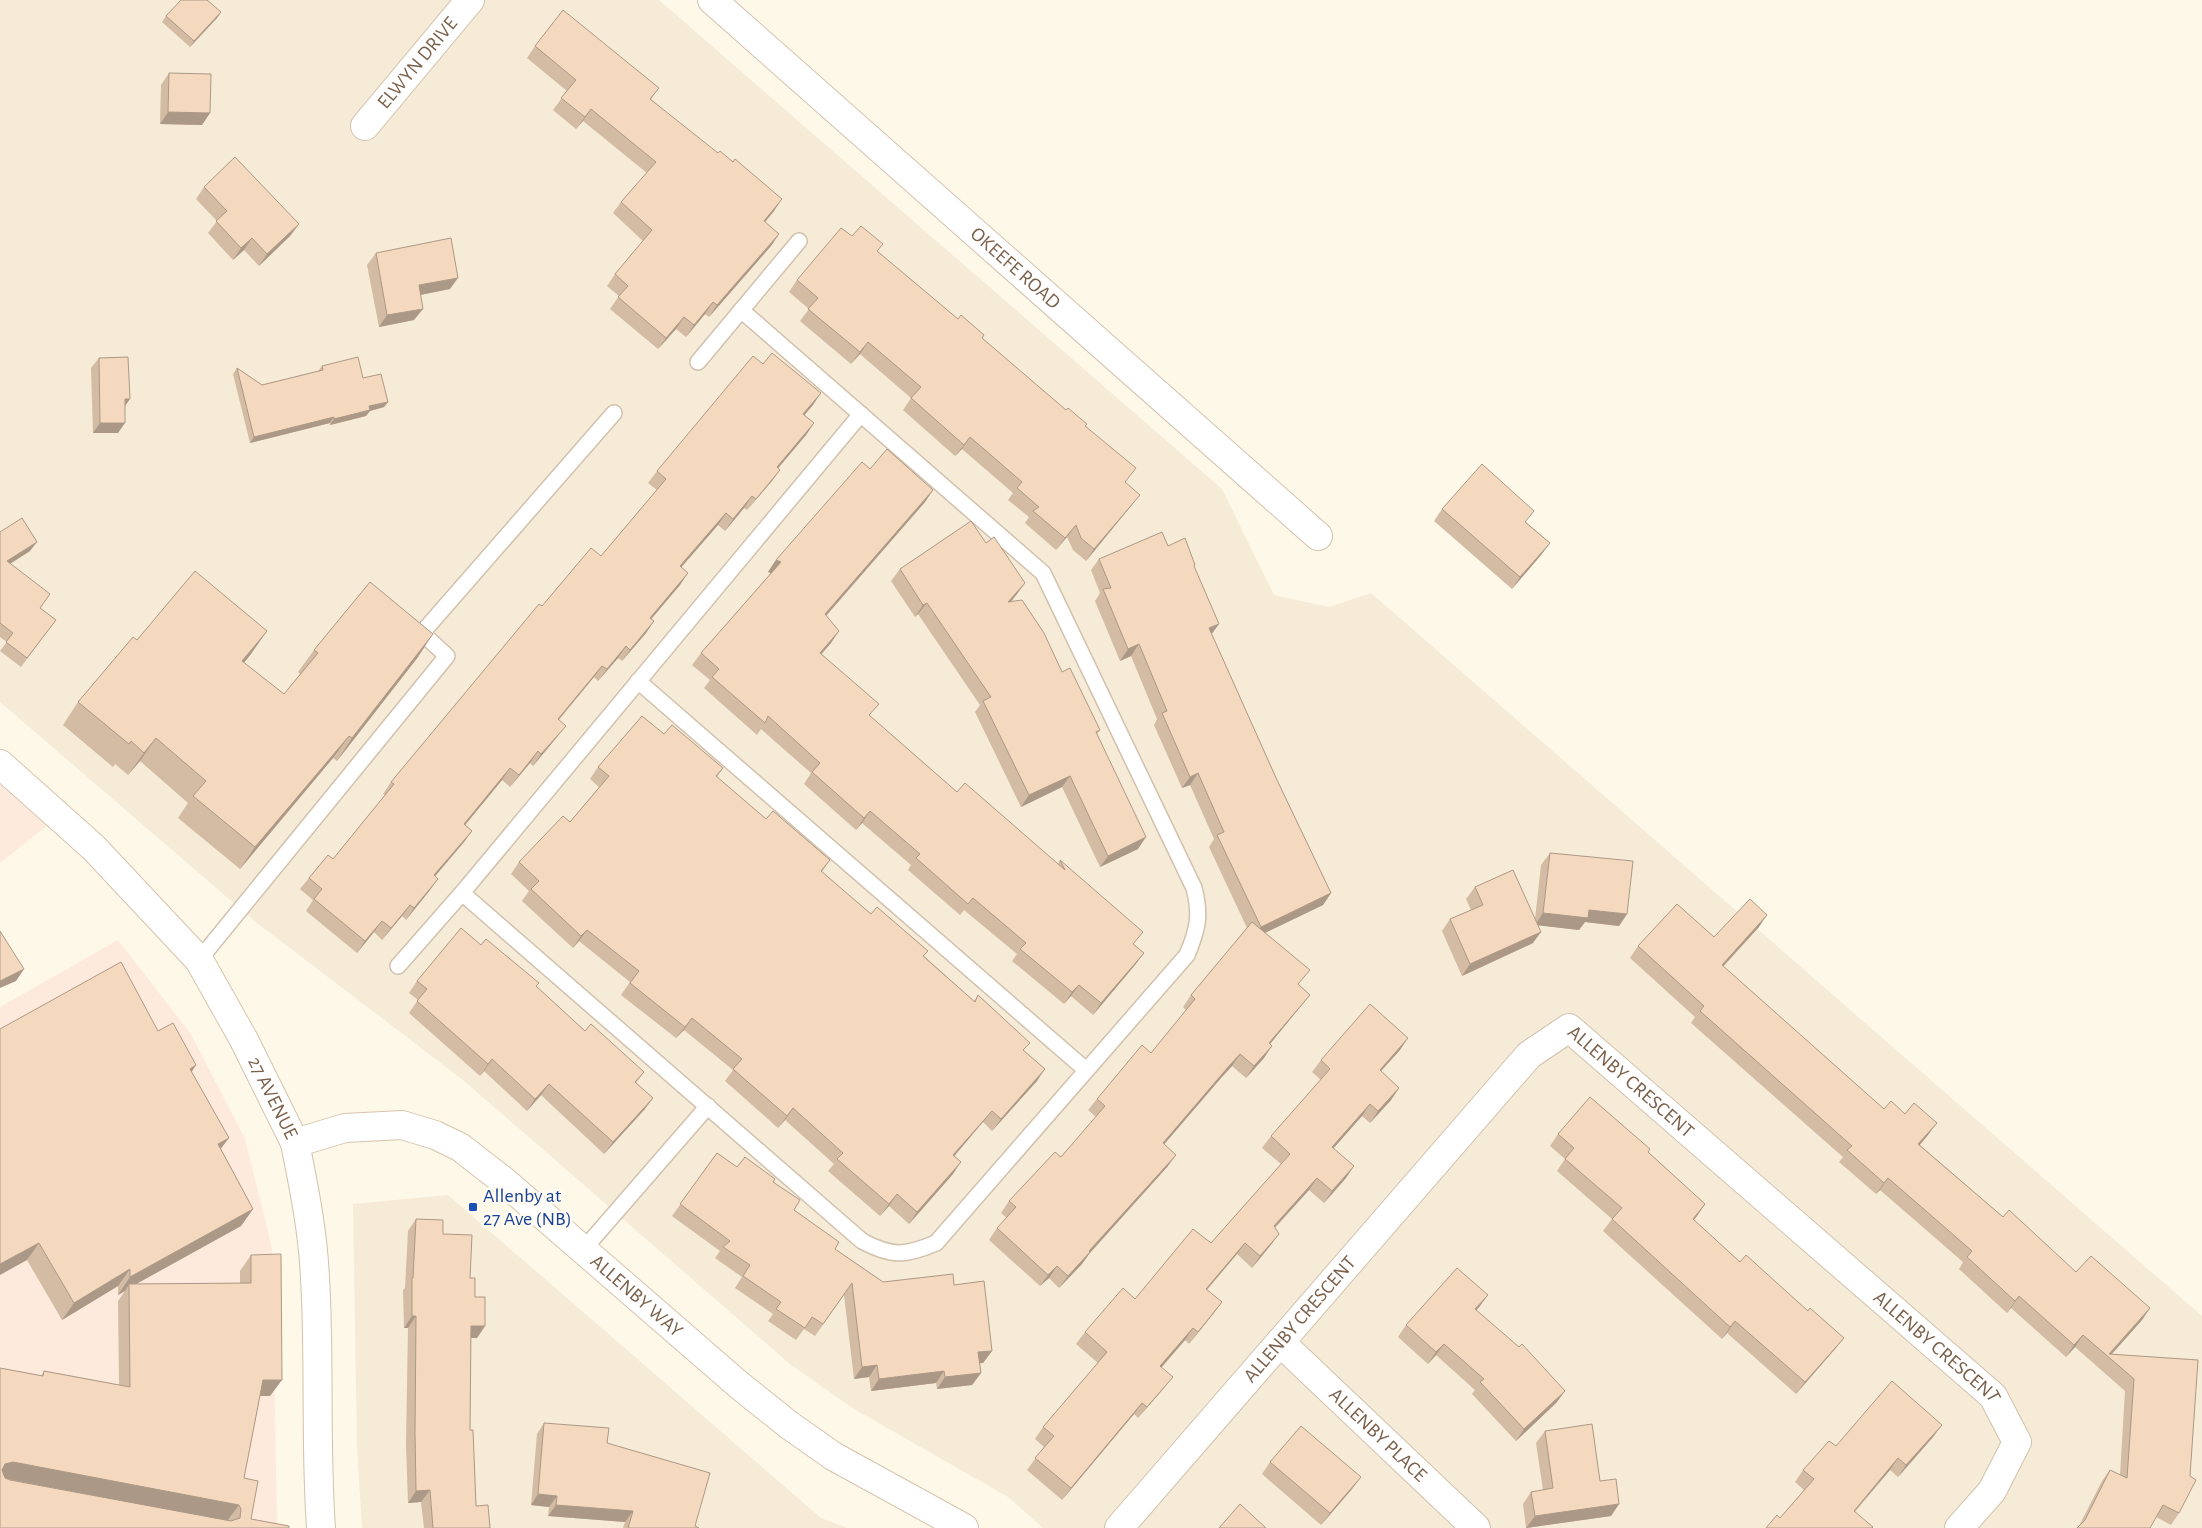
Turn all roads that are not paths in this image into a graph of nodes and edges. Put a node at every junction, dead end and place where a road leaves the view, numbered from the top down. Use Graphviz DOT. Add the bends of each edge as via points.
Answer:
graph roads {
  1 [pos="470,0"];
  2 [pos="712,0"];
  3 [pos="365,126"];
  4 [pos="799,241"];
  5 [pos="741,310"];
  6 [pos="698,362"];
  7 [pos="614,413"];
  8 [pos="861,414"];
  9 [pos="1318,536"];
  10 [pos="638,681"];
  11 [pos="0,764"];
  12 [pos="462,893"];
  13 [pos="199,960"];
  14 [pos="398,966"];
  15 [pos="1086,1070"];
  16 [pos="708,1106"];
  17 [pos="295,1143"];
  18 [pos="583,1250"];
  19 [pos="1280,1342"];
  20 [pos="322,1528"];
  21 [pos="964,1528"];
  22 [pos="1119,1528"];
  23 [pos="1476,1528"];
  24 [pos="1959,1528"];
  1 -- 3 [label="street, ELWYN DRIVE"];
  2 -- 9 [label="street, OKEEFE ROAD"];
  4 -- 5 [label="lane"];
  5 -- 6 [label="lane"];
  5 -- 8 [label="lane"];
  7 -- 13 [label="lane" via="422,633 447,656"];
  8 -- 10 [label="lane"];
  8 -- 15 [label="lane" via="1043,572 1194,888 1199,920 1187,955"];
  10 -- 12 [label="lane"];
  10 -- 15 [label="lane"];
  11 -- 13 [label="street, 27 AVENUE" via="94,848"];
  12 -- 14 [label="lane"];
  12 -- 16 [label="lane"];
  13 -- 17 [label="street, 27 AVENUE" via="244,1040"];
  15 -- 16 [label="lane" via="936,1243 899,1254 881,1251 862,1241"];
  16 -- 18 [label="lane"];
  17 -- 18 [label="street, ALLENBY WAY" via="345,1128 374,1126 402,1125 435,1135 460,1147 506,1182"];
  17 -- 20 [label="street, 27 AVENUE" via="310,1220 315,1278 317,1472"];
  18 -- 21 [label="street, ALLENBY WAY" via="789,1425 833,1456"];
  19 -- 22 [label="street, ALLENBY CRESCENT"];
  19 -- 23 [label="street, ALLENBY PLACE"];
  19 -- 24 [label="street, ALLENBY CRESCENT" via="1529,1054 1570,1028 1992,1396 2017,1442 1992,1491"];
}
